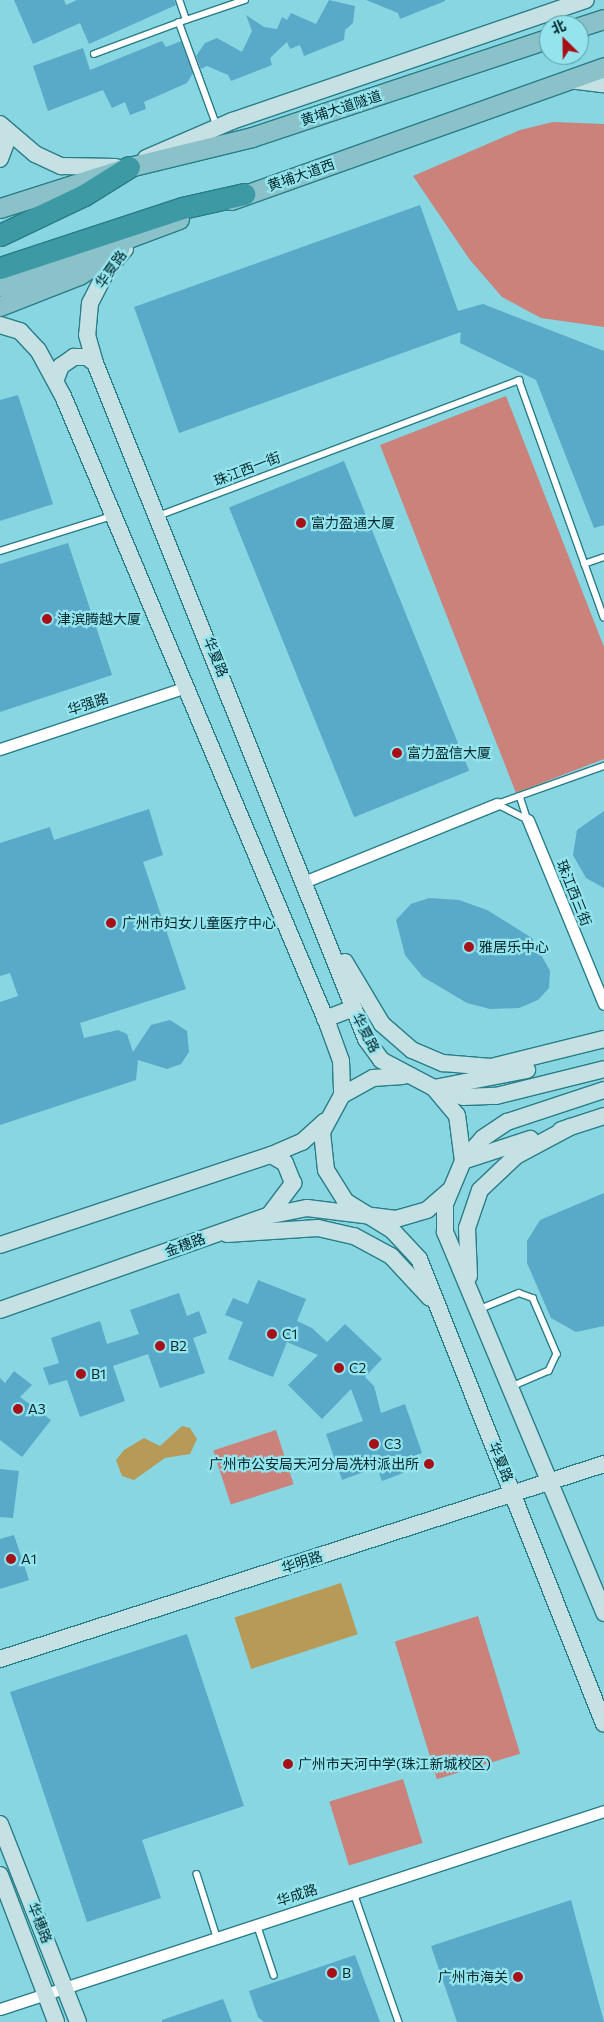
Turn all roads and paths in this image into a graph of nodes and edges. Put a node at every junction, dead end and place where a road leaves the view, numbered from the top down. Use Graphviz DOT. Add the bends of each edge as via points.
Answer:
graph roads {
  1 [pos="179,0"];
  2 [pos="245,0"];
  3 [pos="586,0"];
  4 [pos="604,19"];
  5 [pos="186,20"];
  6 [pos="179,22"];
  7 [pos="589,24"];
  8 [pos="539,41"];
  9 [pos="94,54"];
  10 [pos="604,67"];
  11 [pos="604,72"];
  12 [pos="569,80"];
  13 [pos="604,84"];
  14 [pos="0,124"];
  15 [pos="218,127"];
  16 [pos="0,129"];
  17 [pos="0,159"];
  18 [pos="129,167"];
  19 [pos="244,194"];
  20 [pos="0,208"];
  21 [pos="137,234"];
  22 [pos="0,235"];
  23 [pos="0,268"];
  24 [pos="0,286"];
  25 [pos="0,306"];
  26 [pos="0,324"];
  27 [pos="95,363"];
  28 [pos="56,379"];
  29 [pos="114,515"];
  30 [pos="158,516"];
  31 [pos="0,551"];
  32 [pos="604,557"];
  33 [pos="584,564"];
  34 [pos="604,617"];
  35 [pos="186,687"];
  36 [pos="0,749"];
  37 [pos="604,766"];
  38 [pos="520,796"];
  39 [pos="497,804"];
  40 [pos="528,820"];
  41 [pos="306,881"];
  42 [pos="315,905"];
  43 [pos="604,1004"];
  44 [pos="353,1008"];
  45 [pos="325,1019"];
  46 [pos="604,1041"];
  47 [pos="604,1069"];
  48 [pos="403,1076"];
  49 [pos="434,1088"];
  50 [pos="604,1090"];
  51 [pos="342,1095"];
  52 [pos="604,1116"];
  53 [pos="326,1119"];
  54 [pos="570,1127"];
  55 [pos="271,1155"];
  56 [pos="464,1161"];
  57 [pos="450,1190"];
  58 [pos="267,1216"];
  59 [pos="374,1217"];
  60 [pos="215,1234"];
  61 [pos="0,1245"];
  62 [pos="476,1304"];
  63 [pos="0,1310"];
  64 [pos="442,1313"];
  65 [pos="512,1387"];
  66 [pos="604,1464"];
  67 [pos="552,1481"];
  68 [pos="514,1495"];
  69 [pos="604,1613"];
  70 [pos="0,1659"];
  71 [pos="604,1722"];
  72 [pos="604,1811"];
  73 [pos="0,1824"];
  74 [pos="0,1874"];
  75 [pos="197,1874"];
  76 [pos="354,1892"];
  77 [pos="257,1924"];
  78 [pos="217,1937"];
  79 [pos="274,1975"];
  80 [pos="65,1987"];
  81 [pos="46,1994"];
  82 [pos="0,2009"];
  83 [pos="56,2022"];
  84 [pos="78,2022"];
  85 [pos="399,2022"];
  1 -- 5 [label="lane"];
  2 -- 5 [label="lane"];
  3 -- 15 [label="main road"];
  4 -- 7 [label="main road"];
  5 -- 6 [label="lane"];
  6 -- 9 [label="lane"];
  6 -- 15 [label="lane"];
  8 -- 18 [label="main road, 黄埔大道隧道" via="252,137"];
  10 -- 12 [label="main road"];
  11 -- 12 [label="main road, 黄埔大道西"];
  12 -- 13 [label="main road"];
  12 -- 19 [label="main road, 黄埔大道西"];
  14 -- 18 [label="main road" via="35,154 61,166"];
  15 -- 18 [label="main road"];
  16 -- 17 [label="main road" via="6,143"];
  18 -- 20 [label="main road"];
  18 -- 22 [label="highway" via="67,204"];
  19 -- 21 [label="main road, 黄埔大道西"];
  19 -- 23 [label="highway" via="182,208"];
  21 -- 24 [label="main road, 黄埔大道西"];
  21 -- 25 [label="main road" via="79,275"];
  21 -- 27 [label="main road, 华夏路" via="107,270 90,303 87,335"];
  26 -- 28 [label="main road" via="20,331"];
  27 -- 28 [label="main road" via="87,357 74,357 61,366"];
  27 -- 30 [label="main road, 华夏路"];
  28 -- 29 [label="main road"];
  29 -- 31 [label="lane"];
  29 -- 35 [label="main road"];
  30 -- 33 [label="lane, 珠江西一街" via="519,380"];
  30 -- 41 [label="main road, 华夏路"];
  32 -- 33 [label="lane"];
  33 -- 34 [label="lane"];
  35 -- 36 [label="street, 华强路"];
  35 -- 45 [label="main road"];
  37 -- 38 [label="lane"];
  38 -- 39 [label="lane"];
  38 -- 40 [label="lane"];
  39 -- 40 [label="lane"];
  39 -- 41 [label="street"];
  40 -- 43 [label="street, 珠江西三街"];
  41 -- 42 [label="main road, 华夏路"];
  42 -- 44 [label="main road, 华夏路"];
  42 -- 46 [label="main road" via="369,1006 395,1036 429,1059 457,1067 491,1067"];
  44 -- 45 [label="main road"];
  44 -- 48 [label="main road, 华夏路" via="371,1049"];
  45 -- 51 [label="main road" via="341,1061"];
  46 -- 49 [label="main road" via="501,1077"];
  47 -- 49 [label="main road" via="496,1096 463,1097"];
  48 -- 49 [label="main road, 华夏路"];
  48 -- 51 [label="main road, 华夏路" via="373,1078"];
  49 -- 56 [label="main road, 华夏路" via="457,1115"];
  50 -- 56 [label="main road" via="507,1122 483,1138"];
  51 -- 53 [label="main road, 华夏路"];
  52 -- 54 [label="main road"];
  53 -- 55 [label="main road" via="302,1142"];
  53 -- 59 [label="main road, 华夏路" via="322,1158 330,1181 345,1201"];
  54 -- 56 [label="main road"];
  54 -- 62 [label="main road" via="516,1156 480,1190 467,1228"];
  55 -- 58 [label="main road" via="284,1163 293,1183 278,1208"];
  55 -- 61 [label="main road"];
  56 -- 57 [label="main road"];
  57 -- 59 [label="main road" via="412,1216"];
  57 -- 62 [label="main road" via="445,1204 446,1232"];
  58 -- 59 [label="main road, 金穗路" via="306,1208"];
  58 -- 60 [label="main road, 金穗路"];
  59 -- 64 [label="main road, 华夏路" via="407,1243 418,1259"];
  60 -- 63 [label="main road, 金穗路"];
  60 -- 64 [label="main road" via="318,1228 354,1236 391,1256"];
  62 -- 65 [label="main road"];
  62 -- 65 [label="lane" via="519,1293 533,1298 557,1354 549,1371"];
  64 -- 68 [label="main road, 华夏路"];
  65 -- 67 [label="main road"];
  66 -- 67 [label="main road, 华明路"];
  67 -- 68 [label="main road, 华明路"];
  67 -- 69 [label="main road"];
  68 -- 70 [label="main road, 华明路"];
  68 -- 71 [label="main road, 华夏路"];
  72 -- 76 [label="street, 华成路"];
  73 -- 80 [label="main road, 华穗路"];
  74 -- 81 [label="main road, 华穗路"];
  75 -- 78 [label="lane"];
  76 -- 77 [label="street, 华成路"];
  76 -- 85 [label="lane"];
  77 -- 78 [label="street, 华成路"];
  77 -- 79 [label="lane"];
  78 -- 80 [label="street, 华成路"];
  80 -- 81 [label="street, 华成路"];
  80 -- 84 [label="main road, 华穗路"];
  81 -- 82 [label="street, 华成路"];
  81 -- 83 [label="main road, 华穗路"];
}
